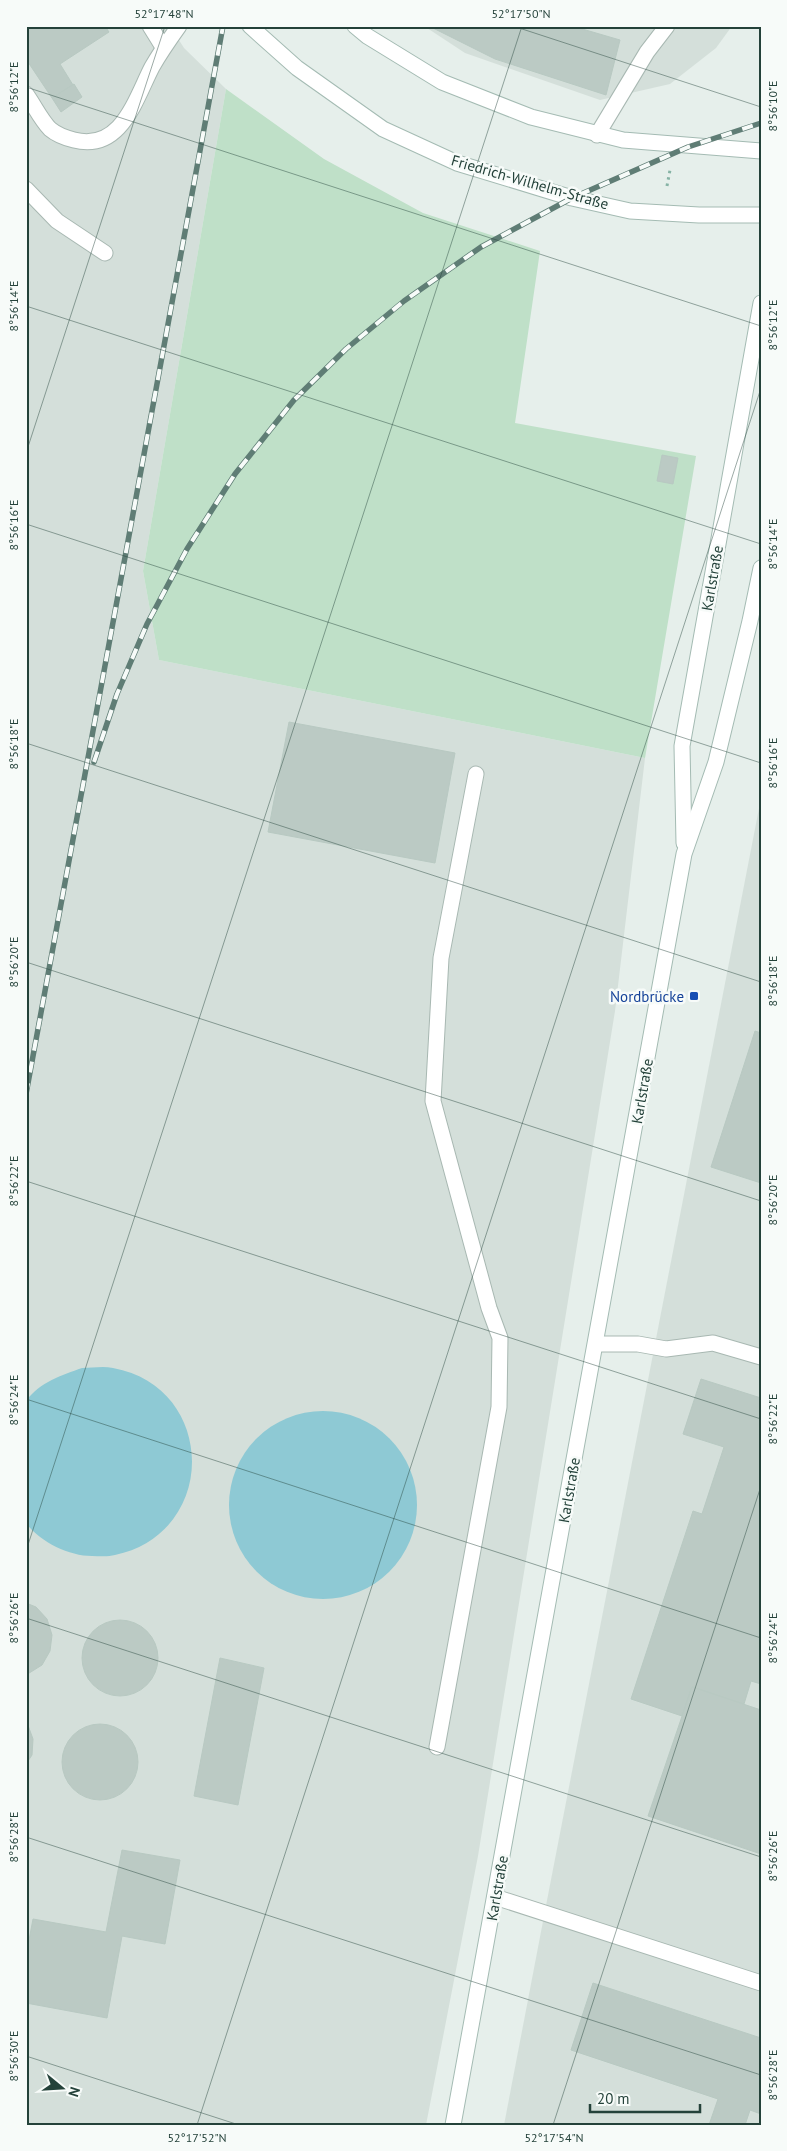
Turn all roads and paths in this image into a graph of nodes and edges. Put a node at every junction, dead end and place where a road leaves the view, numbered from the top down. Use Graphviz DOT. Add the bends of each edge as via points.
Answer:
graph roads {
  1 [pos="150,26"];
  2 [pos="179,26"];
  3 [pos="250,26"];
  4 [pos="355,26"];
  5 [pos="660,30"];
  6 [pos="164,47"];
  7 [pos="26,94"];
  8 [pos="597,135"];
  9 [pos="676,146"];
  10 [pos="761,151"];
  11 [pos="26,189"];
  12 [pos="661,213"];
  13 [pos="761,215"];
  14 [pos="105,253"];
  15 [pos="761,303"];
  16 [pos="761,568"];
  17 [pos="476,774"];
  18 [pos="684,854"];
  19 [pos="596,1344"];
  20 [pos="761,1357"];
  21 [pos="437,1748"];
  22 [pos="495,1897"];
  23 [pos="761,1983"];
  24 [pos="453,2125"];
  1 -- 6 [label="street"];
  2 -- 6 [label="street"];
  3 -- 12 [label="street, Friedrich-Wilhelm-Straße" via="297,68 383,129 457,163 572,198"];
  4 -- 8 [label="street" via="442,82 531,117"];
  5 -- 8 [label="street"];
  6 -- 7 [label="street" via="124,123 99,141 82,142 50,129"];
  8 -- 9 [label="street"];
  9 -- 10 [label="street"];
  9 -- 12 [label="path"];
  11 -- 14 [label="street" via="57,221"];
  12 -- 13 [label="street, Friedrich-Wilhelm-Straße"];
  15 -- 18 [label="street, Karlstraße" via="682,746"];
  16 -- 18 [label="street, Karlstraße" via="716,762"];
  17 -- 21 [label="street" via="441,958 433,1102 500,1338 499,1407"];
  18 -- 19 [label="street, Karlstraße"];
  19 -- 20 [label="street" via="638,1344 666,1349 713,1343"];
  19 -- 22 [label="street, Karlstraße"];
  22 -- 23 [label="street"];
  22 -- 24 [label="street, Karlstraße"];
}
